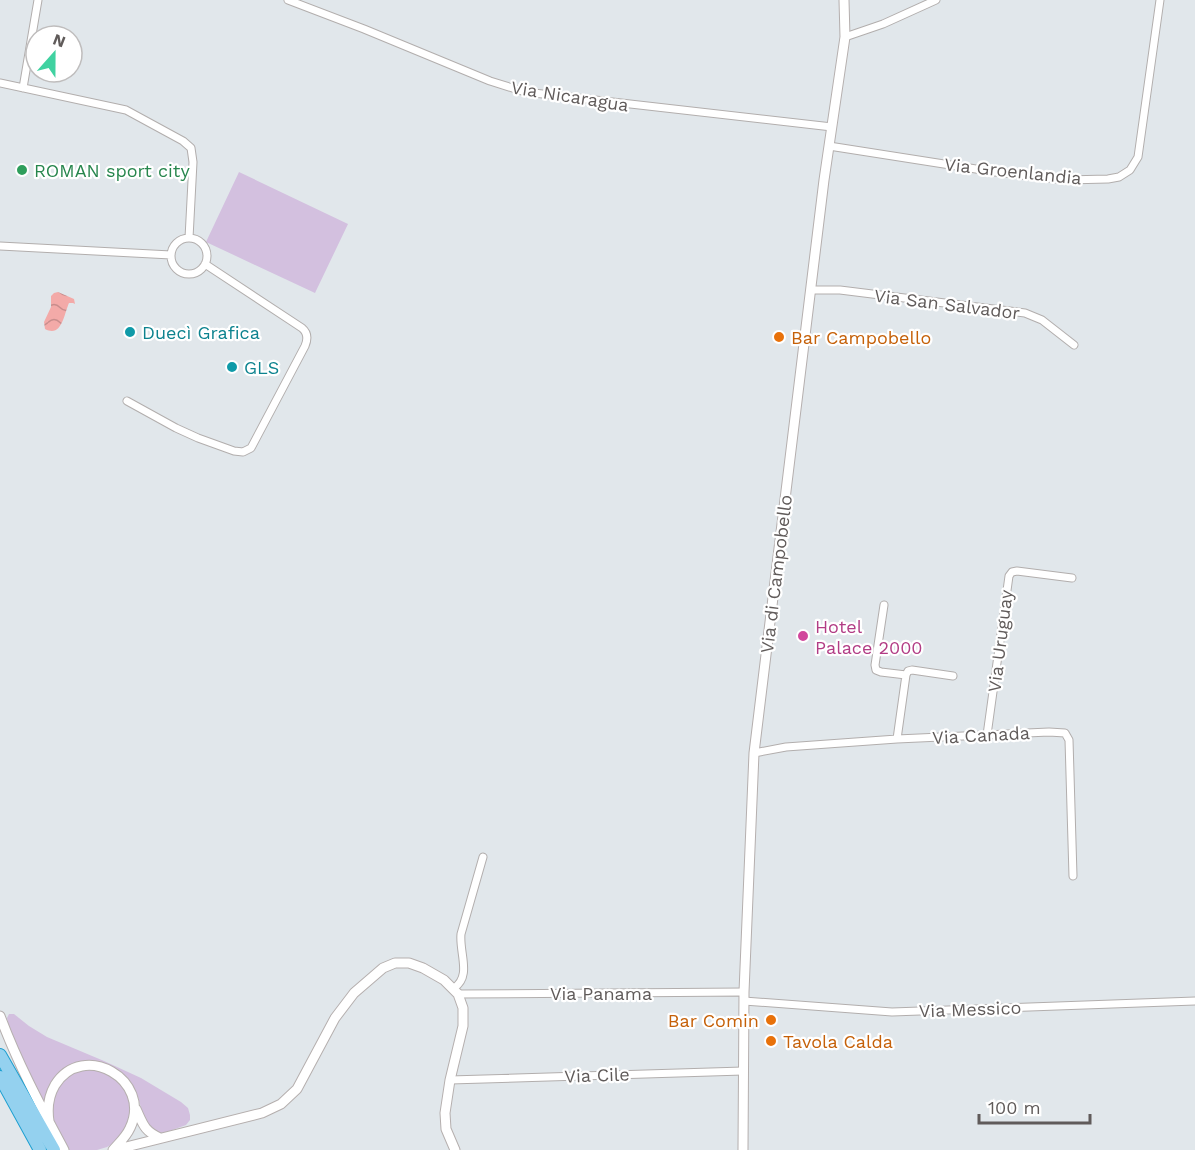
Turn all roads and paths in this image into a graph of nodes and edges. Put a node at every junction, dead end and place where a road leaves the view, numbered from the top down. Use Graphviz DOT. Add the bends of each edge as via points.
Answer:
graph roads {
  1 [pos="38,0"];
  2 [pos="288,0"];
  3 [pos="844,0"];
  4 [pos="936,0"];
  5 [pos="1160,0"];
  6 [pos="846,38"];
  7 [pos="0,83"];
  8 [pos="23,88"];
  9 [pos="832,128"];
  10 [pos="829,146"];
  11 [pos="189,238"];
  12 [pos="0,246"];
  13 [pos="171,255"];
  14 [pos="205,264"];
  15 [pos="811,290"];
  16 [pos="1074,345"];
  17 [pos="127,401"];
  18 [pos="1072,578"];
  19 [pos="884,605"];
  20 [pos="906,675"];
  21 [pos="953,676"];
  22 [pos="987,735"];
  23 [pos="897,739"];
  24 [pos="754,753"];
  25 [pos="483,857"];
  26 [pos="1073,876"];
  27 [pos="456,991"];
  28 [pos="744,996"];
  29 [pos="1195,1001"];
  30 [pos="0,1016"];
  31 [pos="0,1055"];
  32 [pos="743,1071"];
  33 [pos="0,1077"];
  34 [pos="450,1080"];
  35 [pos="135,1106"];
  36 [pos="49,1121"];
  37 [pos="160,1138"];
  38 [pos="60,1149"];
  39 [pos="40,1150"];
  40 [pos="113,1150"];
  41 [pos="455,1150"];
  42 [pos="743,1150"];
  1 -- 8 [label="street"];
  2 -- 9 [label="street, Via Nicaragua" via="525,92"];
  3 -- 6 [label="street, Via di Campobello"];
  4 -- 6 [label="street"];
  5 -- 10 [label="street, Via Groenlandia" via="1138,157 1123,175 1108,179 1049,179"];
  6 -- 9 [label="street, Via di Campobello"];
  7 -- 8 [label="street"];
  8 -- 11 [label="street" via="126,110 188,145 193,162"];
  9 -- 10 [label="street, Via di Campobello"];
  10 -- 15 [label="street, Via di Campobello"];
  11 -- 13 [label="street" via="177,243"];
  11 -- 14 [label="street" via="204,247"];
  12 -- 13 [label="street"];
  13 -- 14 [label="street" via="174,266 184,273 196,272"];
  14 -- 17 [label="street" via="307,334 305,346 250,448 234,452"];
  15 -- 16 [label="street, Via San Salvador" via="840,290 1025,313 1042,320"];
  15 -- 24 [label="street, Via di Campobello"];
  18 -- 22 [label="street, Via Uruguay" via="1017,571 1009,576"];
  19 -- 20 [label="street" via="876,669"];
  20 -- 21 [label="street" via="912,670"];
  20 -- 23 [label="street"];
  22 -- 23 [label="street, Via Canada"];
  22 -- 26 [label="street, Via Canada" via="1067,735"];
  23 -- 24 [label="street, Via Canada"];
  24 -- 28 [label="street, Via di Campobello"];
  25 -- 27 [label="street" via="461,934 464,969"];
  27 -- 28 [label="street, Via Panama"];
  27 -- 34 [label="street" via="464,1015"];
  27 -- 37 [label="street" via="417,965 402,963 383,968 344,1005 301,1084 287,1100 262,1113"];
  28 -- 29 [label="street, Via Messico" via="885,1011"];
  28 -- 32 [label="street, Via di Campobello"];
  30 -- 36 [label="street"];
  31 -- 38 [label="highway"];
  32 -- 34 [label="street, Via Cile"];
  32 -- 42 [label="street, Via di Campobello"];
  33 -- 39 [label="highway"];
  34 -- 41 [label="street" via="445,1122"];
  35 -- 36 [label="street" via="128,1086 118,1076 102,1067 82,1066 56,1083 48,1104"];
  35 -- 37 [label="street" via="145,1128"];
  35 -- 40 [label="street" via="129,1129"];
  36 -- 38 [label="street"];
  37 -- 40 [label="street"];
}
